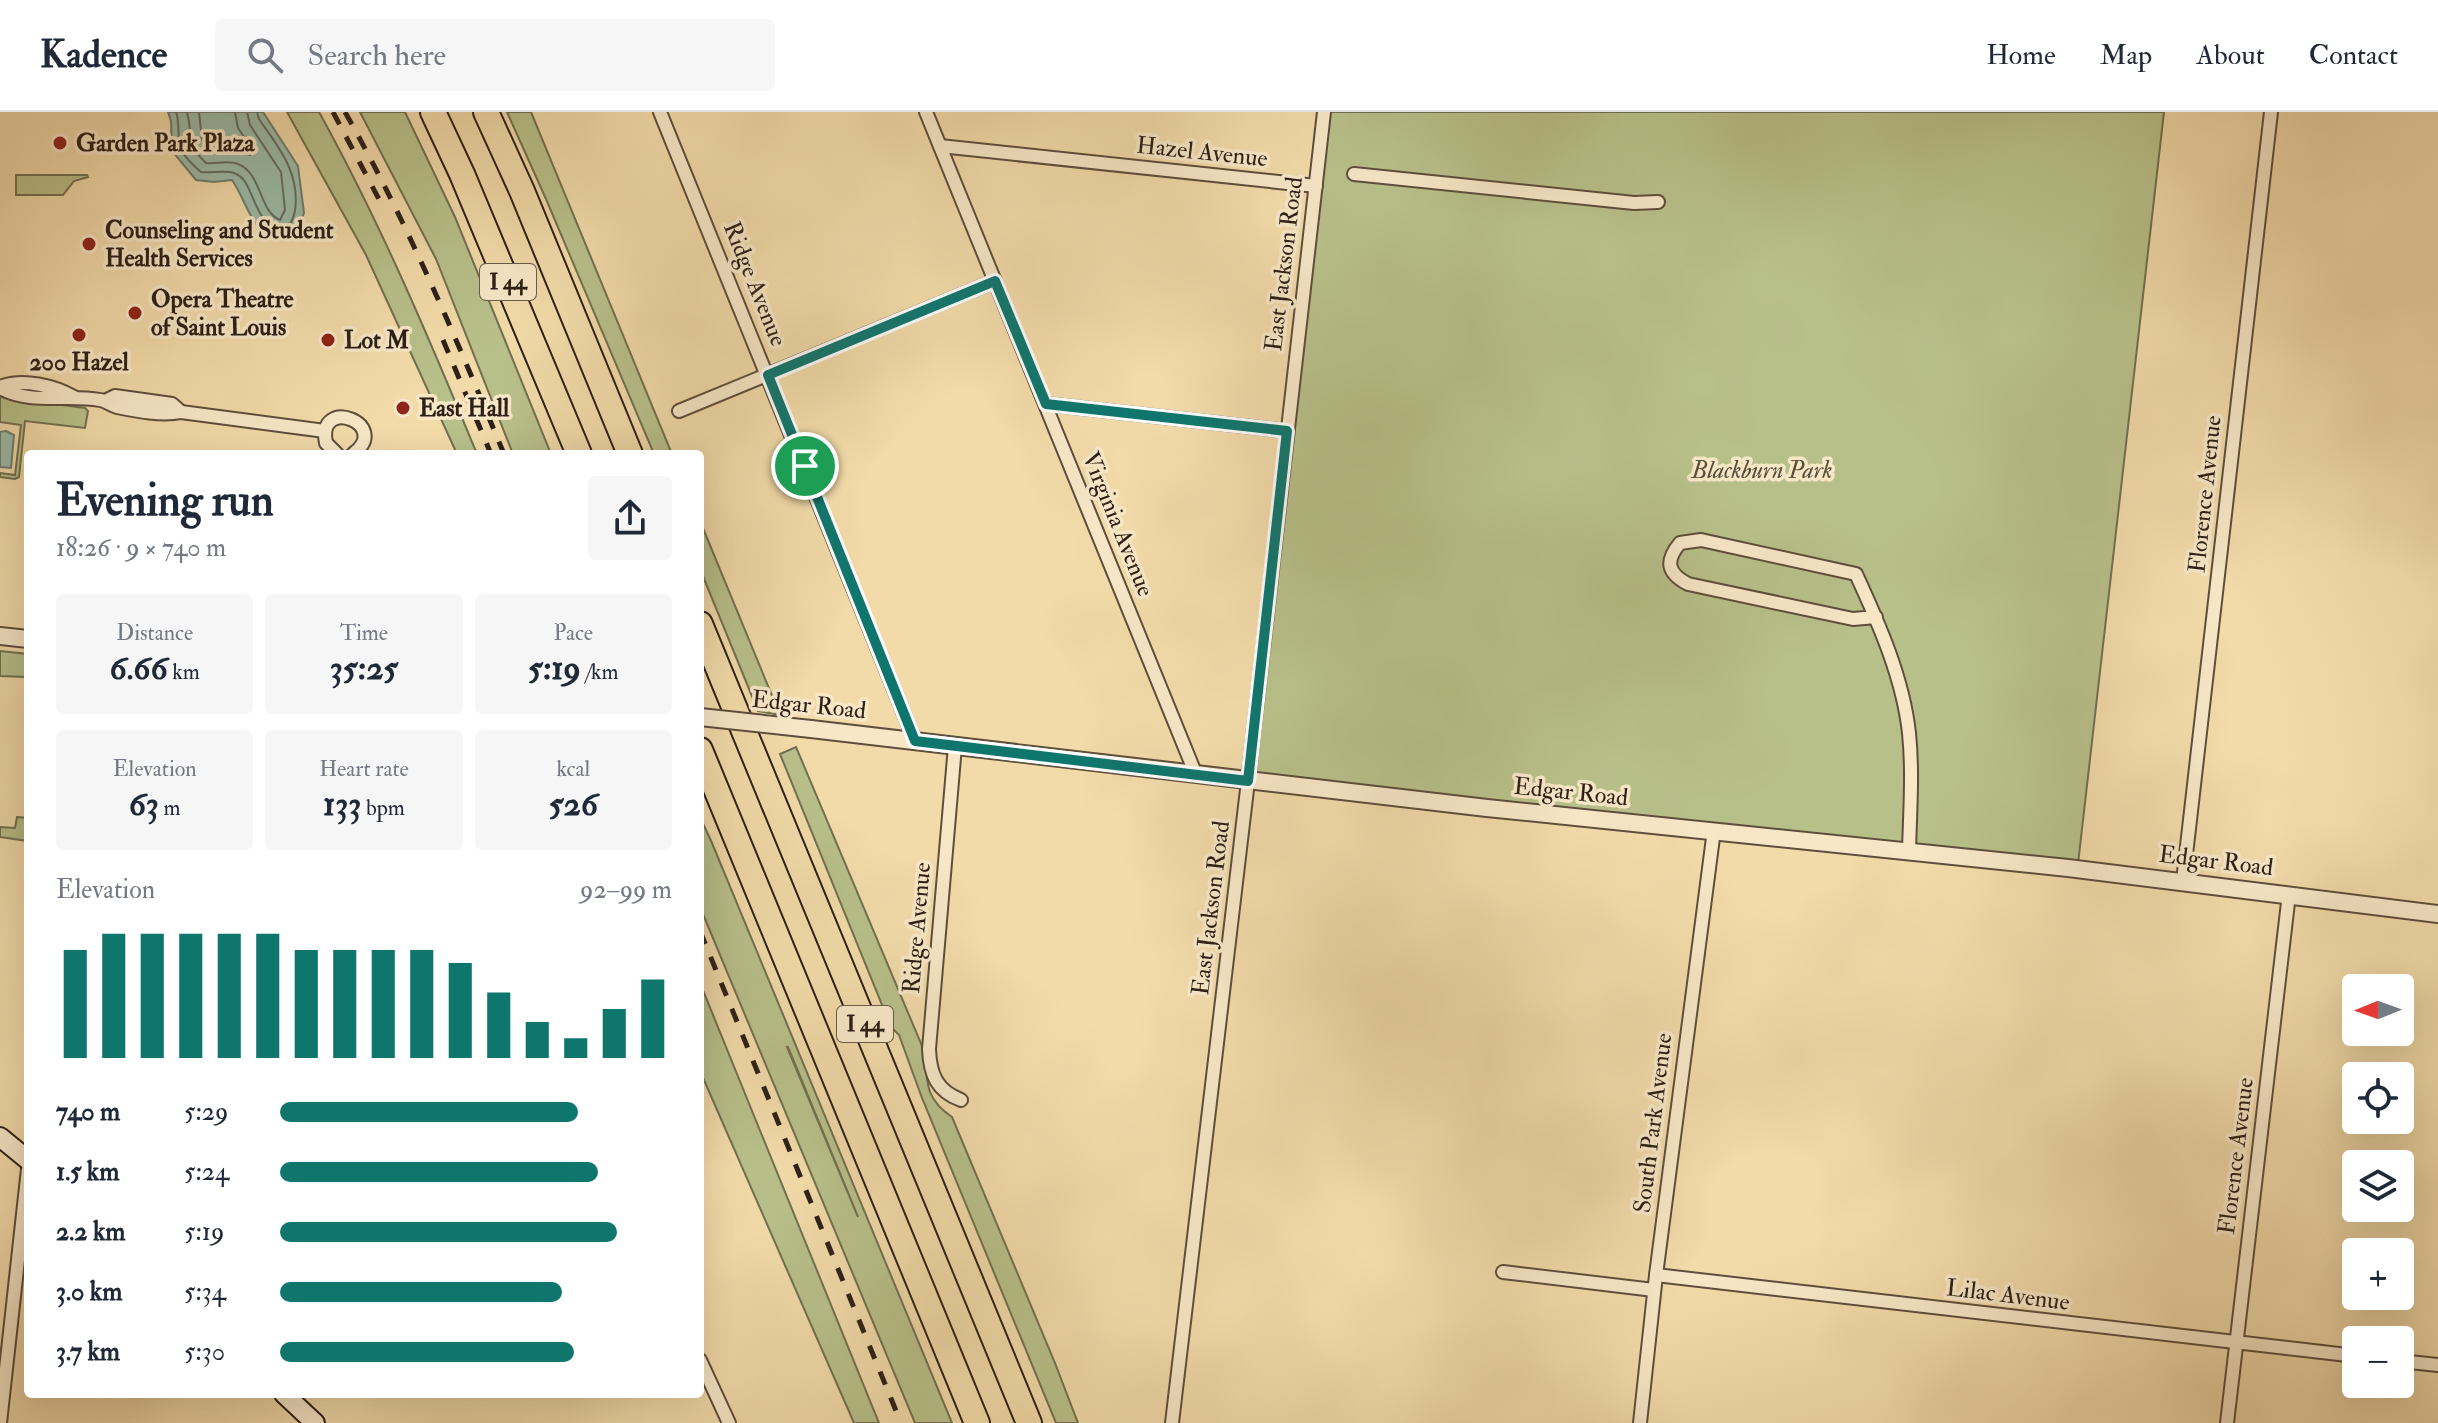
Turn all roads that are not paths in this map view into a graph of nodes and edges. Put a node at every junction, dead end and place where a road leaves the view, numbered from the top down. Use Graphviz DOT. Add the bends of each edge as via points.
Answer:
graph roads {
  1 [pos="433,112"];
  2 [pos="486,112"];
  3 [pos="660,112"];
  4 [pos="926,112"];
  5 [pos="1324,112"];
  6 [pos="2271,112"];
  7 [pos="940,146"];
  8 [pos="1354,174"];
  9 [pos="1316,186"];
  10 [pos="1658,202"];
  11 [pos="995,281"];
  12 [pos="768,375"];
  13 [pos="0,388"];
  14 [pos="1046,404"];
  15 [pos="679,411"];
  16 [pos="325,431"];
  17 [pos="1287,431"];
  18 [pos="333,450"];
  19 [pos="357,450"];
  20 [pos="577,450"];
  21 [pos="628,450"];
  22 [pos="1876,617"];
  23 [pos="704,634"];
  24 [pos="0,636"];
  25 [pos="24,639"];
  26 [pos="704,717"];
  27 [pos="915,741"];
  28 [pos="955,746"];
  29 [pos="704,760"];
  30 [pos="1196,775"];
  31 [pos="1248,781"];
  32 [pos="1714,830"];
  33 [pos="1909,851"];
  34 [pos="2183,881"];
  35 [pos="2289,894"];
  36 [pos="2438,914"];
  37 [pos="961,1100"];
  38 [pos="0,1137"];
  39 [pos="24,1157"];
  40 [pos="24,1205"];
  41 [pos="1503,1272"];
  42 [pos="1656,1275"];
  43 [pos="1654,1290"];
  44 [pos="2236,1344"];
  45 [pos="2342,1355"];
  46 [pos="2414,1362"];
  47 [pos="2438,1365"];
  48 [pos="704,1369"];
  49 [pos="288,1398"];
  50 [pos="0,1423"];
  51 [pos="315,1423"];
  52 [pos="729,1423"];
  53 [pos="977,1423"];
  54 [pos="1029,1423"];
  55 [pos="1172,1423"];
  56 [pos="1640,1423"];
  57 [pos="2227,1423"];
  1 -- 20 [label="highway, I 44"];
  2 -- 21 [label="highway, I 44"];
  3 -- 12 [label="street, Ridge Avenue"];
  4 -- 7 [label="street, Virginia Avenue"];
  5 -- 9 [label="street, East Jackson Road"];
  6 -- 34 [label="street, Florence Avenue"];
  7 -- 9 [label="street, Hazel Avenue"];
  7 -- 11 [label="street, Virginia Avenue"];
  8 -- 10 [label="street"];
  9 -- 17 [label="street, East Jackson Road"];
  11 -- 12 [label="street"];
  11 -- 14 [label="street, Virginia Avenue"];
  12 -- 15 [label="street"];
  12 -- 27 [label="street, Ridge Avenue"];
  13 -- 16 [label="street" via="13,395 74,397"];
  14 -- 17 [label="street"];
  14 -- 30 [label="street, Virginia Avenue"];
  16 -- 18 [label="street"];
  16 -- 19 [label="street" via="336,418 355,419 364,434"];
  17 -- 31 [label="street, East Jackson Road"];
  22 -- 22 [label="street" via="1856,574 1701,540 1680,543 1671,560 1676,578 1688,584 1853,619"];
  22 -- 33 [label="street" via="1909,732"];
  23 -- 54 [label="highway, I 44"];
  24 -- 25 [label="street"];
  26 -- 27 [label="street, Edgar Road, bridge"];
  27 -- 28 [label="street, Edgar Road"];
  28 -- 30 [label="street, Edgar Road"];
  28 -- 37 [label="street, Ridge Avenue" via="929,1049 936,1081 947,1095"];
  29 -- 53 [label="highway, I 44"];
  30 -- 31 [label="street, Edgar Road"];
  31 -- 32 [label="street, Edgar Road"];
  31 -- 55 [label="street, East Jackson Road"];
  32 -- 33 [label="street, Edgar Road"];
  32 -- 42 [label="street, South Park Avenue"];
  33 -- 34 [label="street, Edgar Road"];
  34 -- 35 [label="street, Edgar Road"];
  35 -- 36 [label="street, Edgar Road"];
  35 -- 44 [label="street, Florence Avenue"];
  38 -- 39 [label="main road"];
  40 -- 50 [label="street"];
  41 -- 43 [label="street"];
  42 -- 43 [label="street, South Park Avenue"];
  42 -- 44 [label="street, Lilac Avenue"];
  43 -- 56 [label="street, South Park Avenue"];
  44 -- 45 [label="street, Lilac Avenue"];
  44 -- 57 [label="street, Florence Avenue"];
  46 -- 47 [label="street"];
  48 -- 52 [label="street"];
  49 -- 51 [label="main road"];
}
